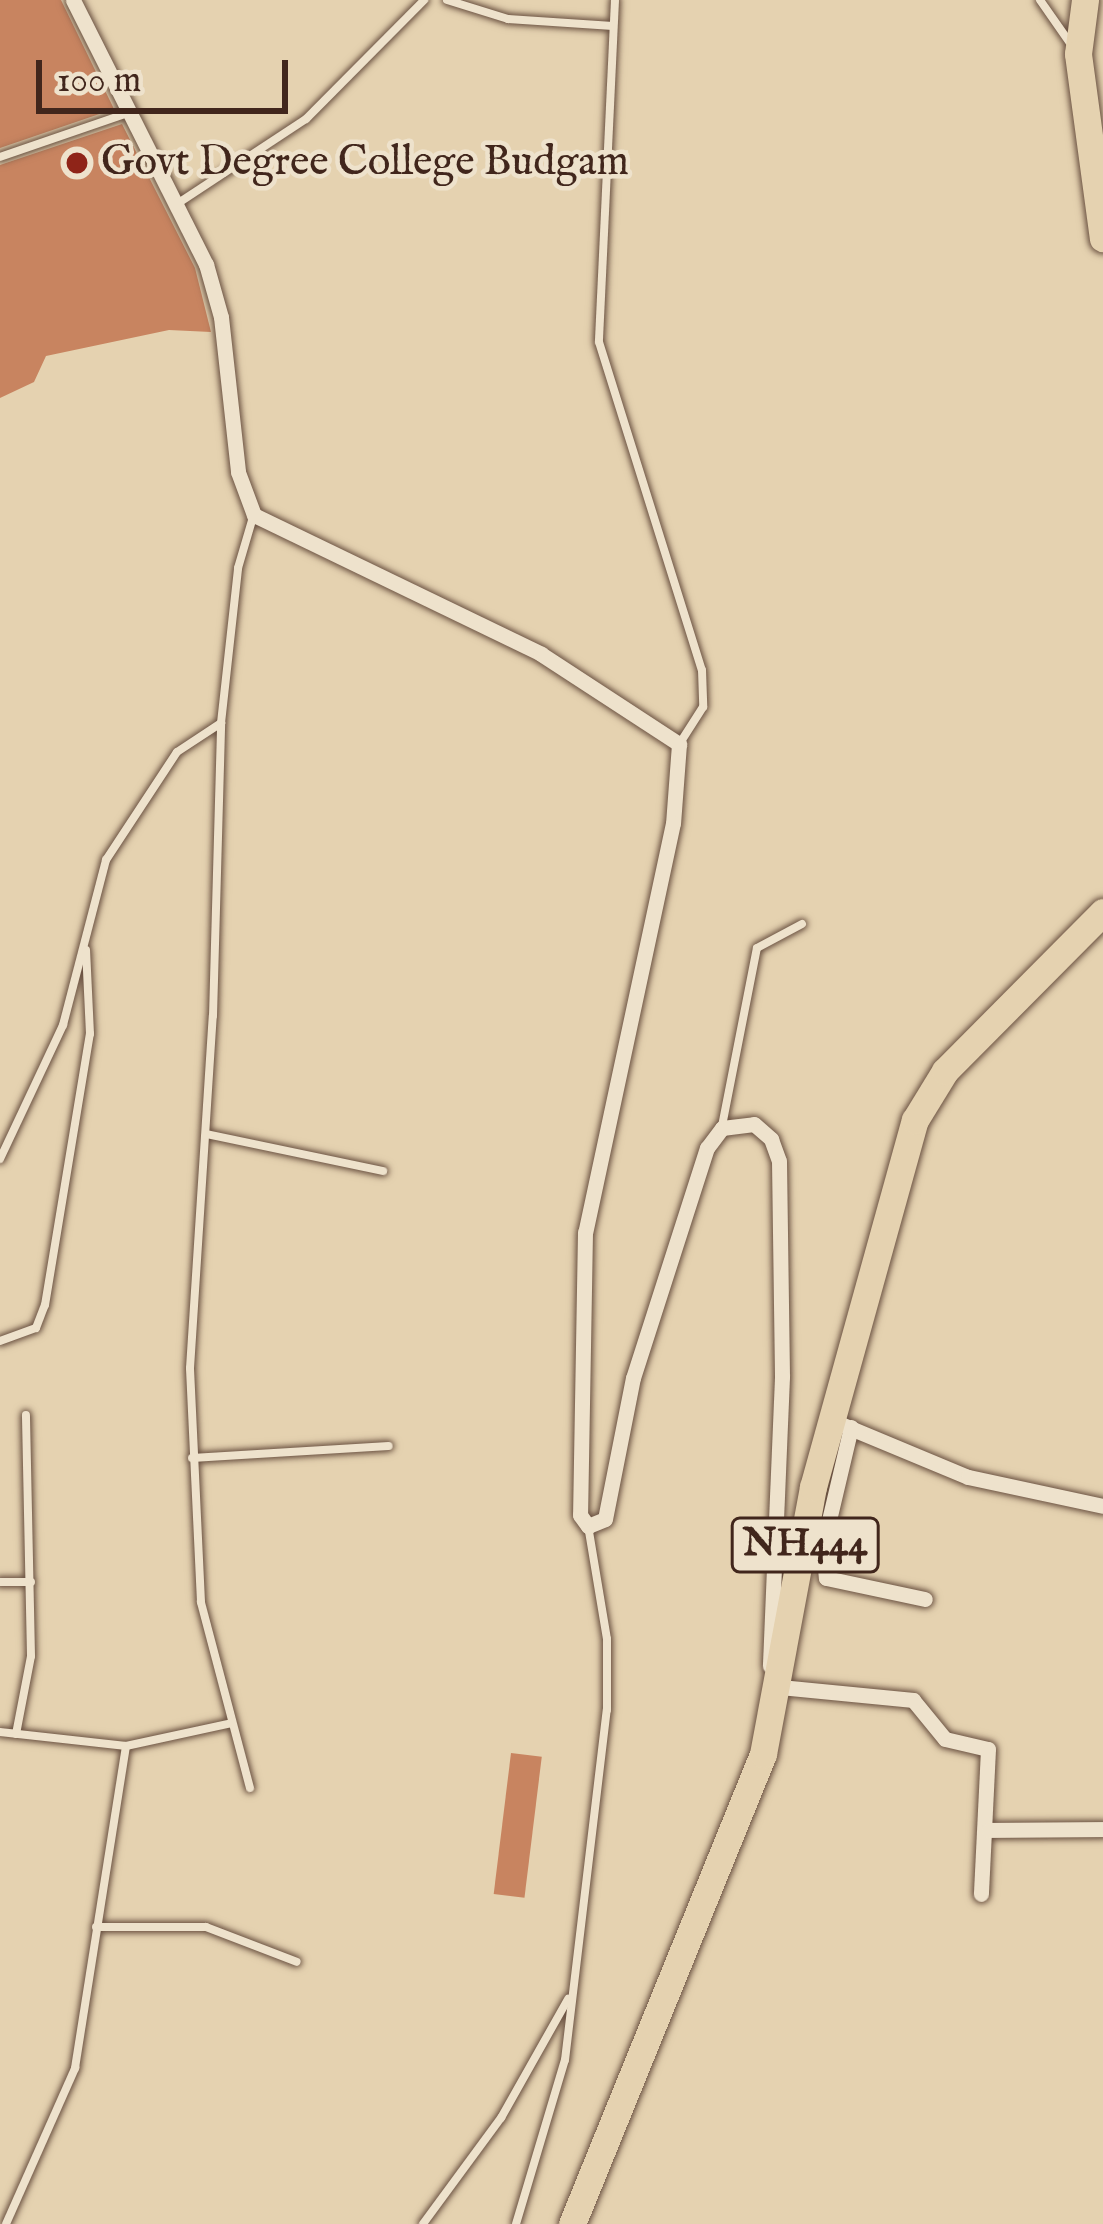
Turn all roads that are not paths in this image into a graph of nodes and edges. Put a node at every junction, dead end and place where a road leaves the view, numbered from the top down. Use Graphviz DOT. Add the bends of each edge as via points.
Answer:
graph roads {
  1 [pos="73,0"];
  2 [pos="424,0"];
  3 [pos="447,0"];
  4 [pos="614,0"];
  5 [pos="1040,0"];
  6 [pos="1085,0"];
  7 [pos="613,26"];
  8 [pos="1078,54"];
  9 [pos="125,114"];
  10 [pos="0,157"];
  11 [pos="178,203"];
  12 [pos="1102,229"];
  13 [pos="254,515"];
  14 [pos="221,723"];
  15 [pos="679,744"];
  16 [pos="1103,912"];
  17 [pos="802,924"];
  18 [pos="85,943"];
  19 [pos="722,1128"];
  20 [pos="206,1134"];
  21 [pos="0,1159"];
  22 [pos="383,1172"];
  23 [pos="0,1341"];
  24 [pos="26,1415"];
  25 [pos="841,1423"];
  26 [pos="389,1446"];
  27 [pos="191,1458"];
  28 [pos="1103,1506"];
  29 [pos="588,1526"];
  30 [pos="0,1582"];
  31 [pos="32,1582"];
  32 [pos="925,1599"];
  33 [pos="780,1687"];
  34 [pos="773,1717"];
  35 [pos="232,1723"];
  36 [pos="0,1732"];
  37 [pos="16,1734"];
  38 [pos="126,1746"];
  39 [pos="250,1788"];
  40 [pos="1103,1828"];
  41 [pos="989,1830"];
  42 [pos="981,1894"];
  43 [pos="96,1927"];
  44 [pos="297,1963"];
  45 [pos="569,1998"];
  46 [pos="6,2224"];
  47 [pos="423,2224"];
  48 [pos="516,2224"];
  49 [pos="572,2224"];
  1 -- 9 [label="street"];
  2 -- 11 [label="lane" via="313,113"];
  3 -- 7 [label="lane" via="508,19"];
  4 -- 7 [label="lane"];
  5 -- 8 [label="lane"];
  6 -- 8 [label="highway"];
  7 -- 15 [label="lane" via="598,342 702,670 704,707"];
  8 -- 12 [label="highway"];
  9 -- 10 [label="lane"];
  9 -- 11 [label="street"];
  11 -- 13 [label="street" via="216,296 238,472"];
  13 -- 14 [label="lane" via="238,568"];
  13 -- 15 [label="street" via="541,654"];
  14 -- 18 [label="lane" via="178,752 106,860"];
  14 -- 20 [label="lane"];
  15 -- 29 [label="street" via="673,823 585,1232 580,1515"];
  16 -- 25 [label="highway, NH444" via="927,1096 902,1156"];
  17 -- 19 [label="lane" via="757,948"];
  18 -- 21 [label="lane" via="63,1025"];
  18 -- 23 [label="lane" via="90,1034 45,1305 36,1328"];
  19 -- 29 [label="street" via="690,1195 640,1356 605,1519"];
  19 -- 34 [label="street" via="754,1124 771,1139 778,1161 782,1378 768,1590"];
  20 -- 22 [label="lane"];
  20 -- 27 [label="lane" via="191,1316"];
  24 -- 31 [label="lane"];
  25 -- 28 [label="street" via="968,1477"];
  25 -- 32 [label="street" via="823,1545 826,1578"];
  25 -- 33 [label="highway, NH444"];
  26 -- 27 [label="lane"];
  27 -- 35 [label="lane" via="201,1602"];
  29 -- 45 [label="lane" via="608,1653 607,1710"];
  30 -- 31 [label="lane"];
  31 -- 37 [label="lane" via="31,1657"];
  33 -- 34 [label="highway, NH444"];
  33 -- 41 [label="street" via="913,1700 945,1739 984,1745 992,1762"];
  34 -- 49 [label="highway, NH444"];
  35 -- 38 [label="lane"];
  35 -- 39 [label="lane"];
  36 -- 37 [label="lane"];
  37 -- 38 [label="lane"];
  38 -- 43 [label="lane"];
  40 -- 41 [label="street"];
  41 -- 42 [label="street"];
  43 -- 44 [label="lane" via="206,1927"];
  43 -- 46 [label="lane" via="75,2068"];
  45 -- 47 [label="lane" via="501,2118"];
  45 -- 48 [label="lane" via="562,2075"];
}
